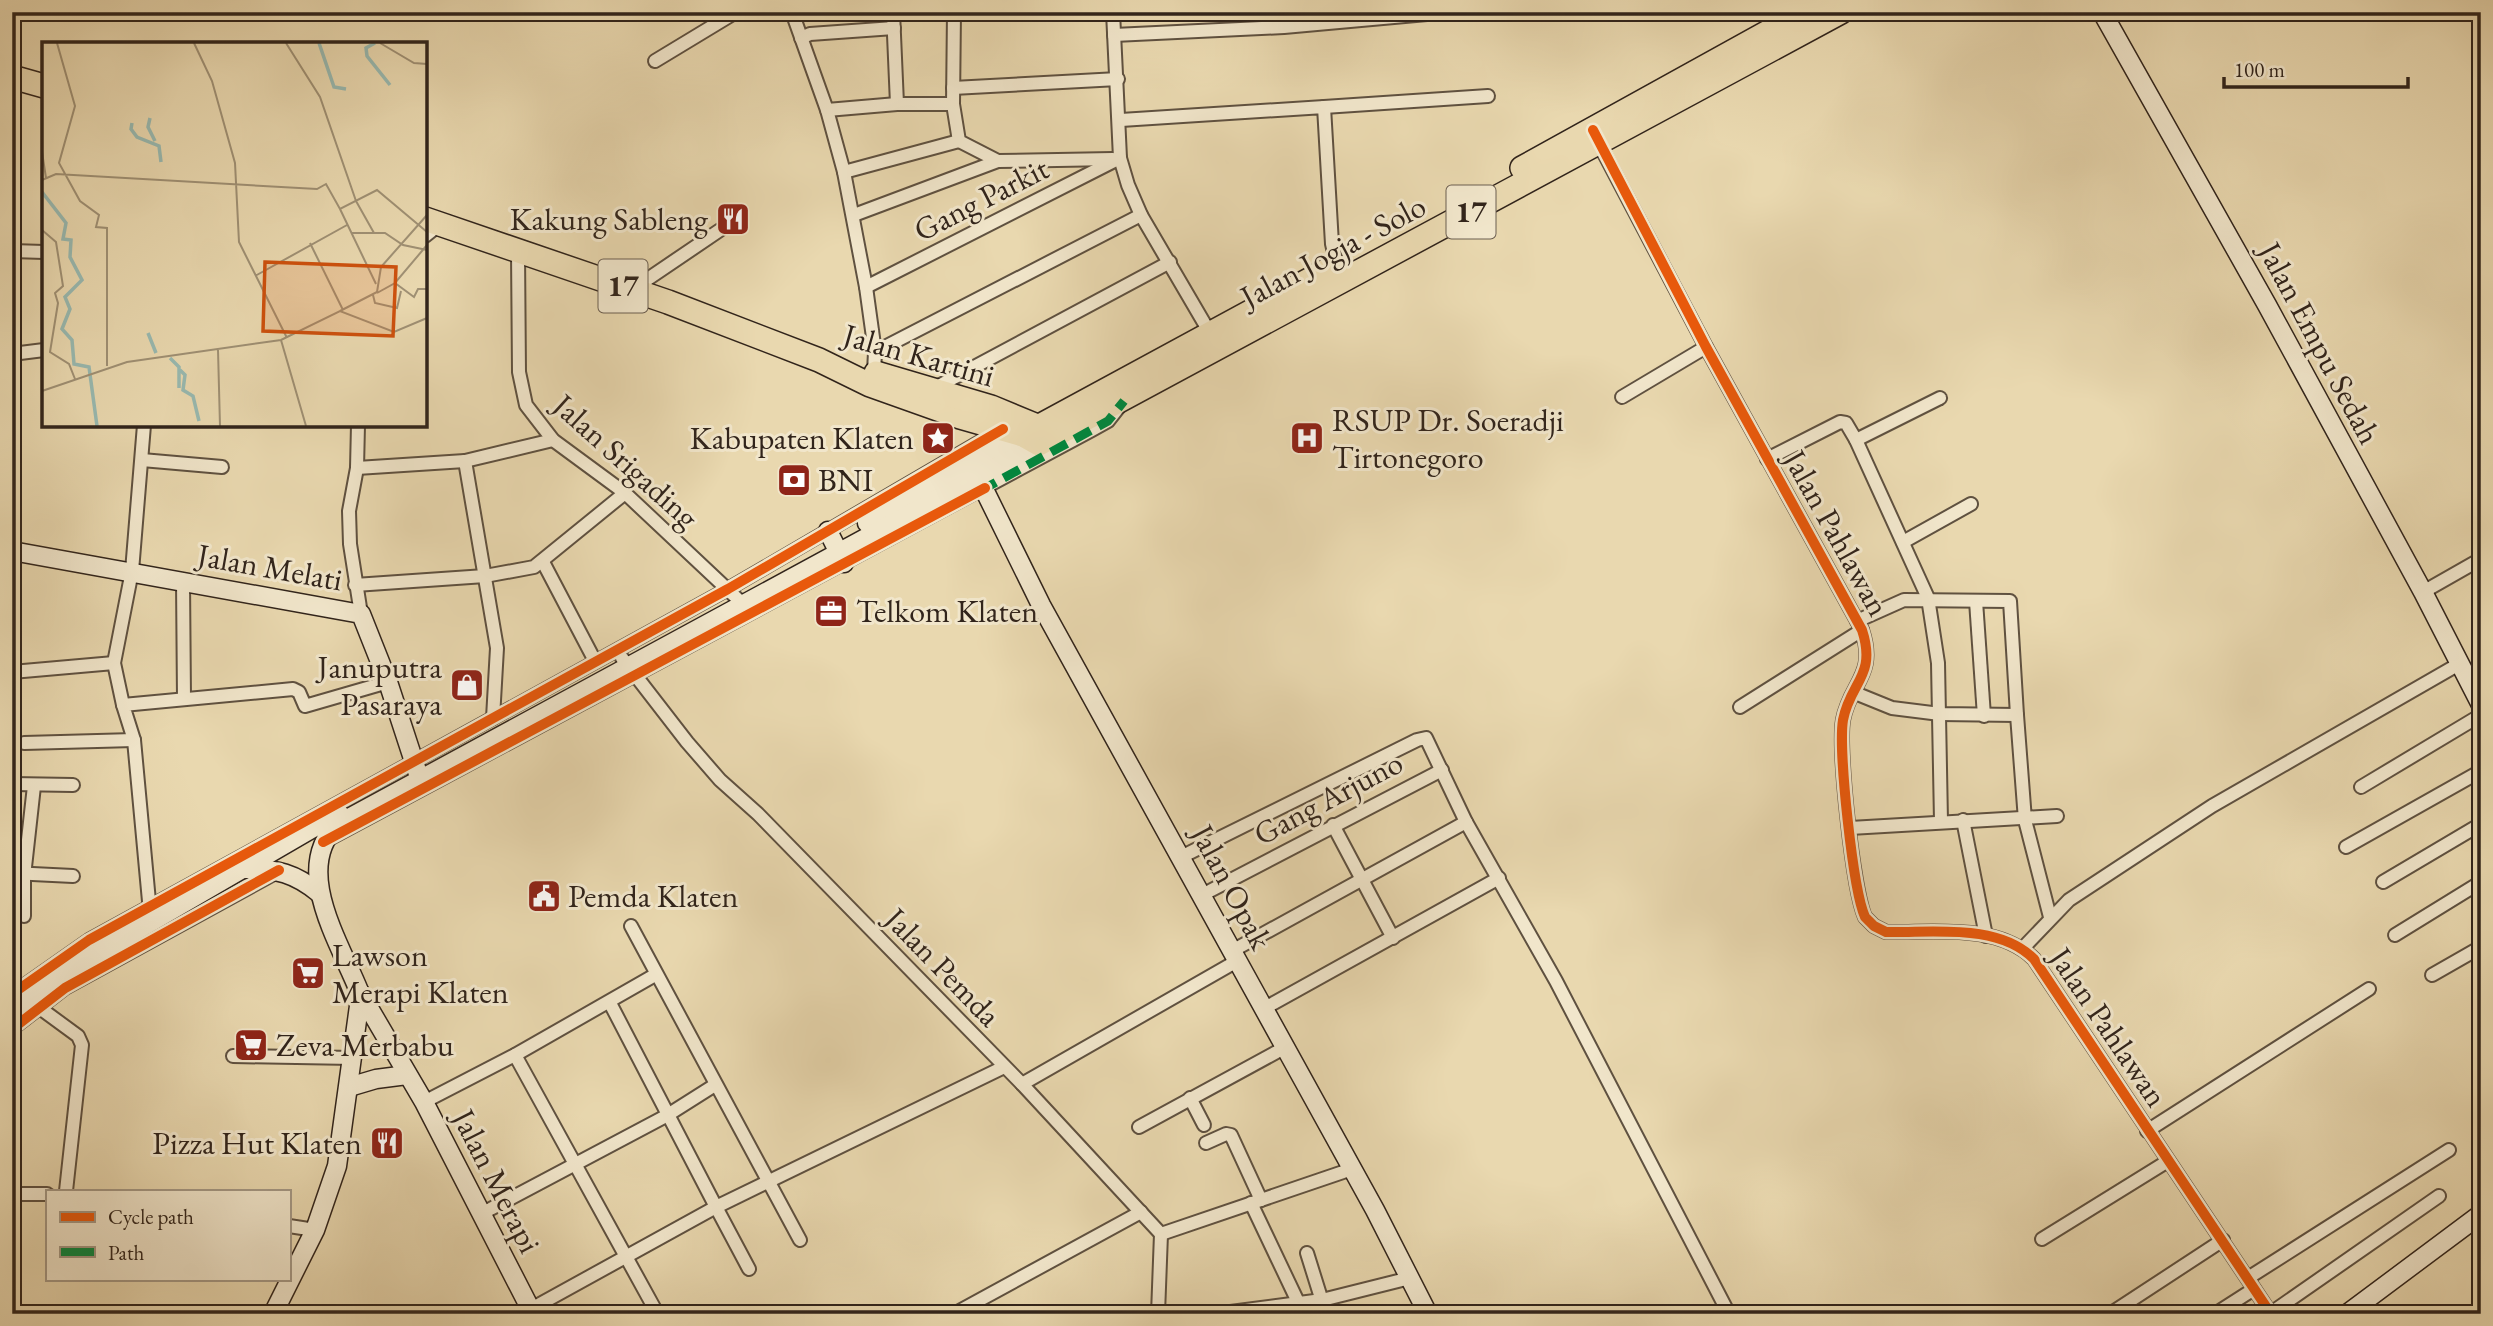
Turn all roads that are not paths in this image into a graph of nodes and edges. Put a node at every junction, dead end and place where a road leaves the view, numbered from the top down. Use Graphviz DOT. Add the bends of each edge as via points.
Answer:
graph roads {
  1 [pos="736,12"];
  2 [pos="792,12"];
  3 [pos="893,12"];
  4 [pos="954,12"];
  5 [pos="1113,12"];
  6 [pos="1449,12"];
  7 [pos="1841,12"];
  8 [pos="2102,12"];
  9 [pos="2468,12"];
  10 [pos="1796,14"];
  11 [pos="2481,16"];
  12 [pos="894,28"];
  13 [pos="1114,35"];
  14 [pos="801,38"];
  15 [pos="655,61"];
  16 [pos="12,78"];
  17 [pos="1118,79"];
  18 [pos="42,86"];
  19 [pos="953,88"];
  20 [pos="1488,96"];
  21 [pos="897,104"];
  22 [pos="953,104"];
  23 [pos="1324,107"];
  24 [pos="827,110"];
  25 [pos="1121,120"];
  26 [pos="1596,137"];
  27 [pos="959,141"];
  28 [pos="1119,159"];
  29 [pos="998,161"];
  30 [pos="844,172"];
  31 [pos="854,215"];
  32 [pos="1141,215"];
  33 [pos="430,226"];
  34 [pos="720,230"];
  35 [pos="12,251"];
  36 [pos="42,252"];
  37 [pos="518,252"];
  38 [pos="1170,262"];
  39 [pos="1339,273"];
  40 [pos="866,288"];
  41 [pos="633,289"];
  42 [pos="1210,333"];
  43 [pos="1706,347"];
  44 [pos="42,350"];
  45 [pos="12,354"];
  46 [pos="819,360"];
  47 [pos="874,362"];
  48 [pos="933,389"];
  49 [pos="1622,397"];
  50 [pos="1940,398"];
  51 [pos="1124,401"];
  52 [pos="144,427"];
  53 [pos="358,427"];
  54 [pos="1027,430"];
  55 [pos="553,440"];
  56 [pos="1856,440"];
  57 [pos="1767,459"];
  58 [pos="142,460"];
  59 [pos="465,461"];
  60 [pos="222,467"];
  61 [pos="357,468"];
  62 [pos="978,476"];
  63 [pos="625,493"];
  64 [pos="1971,504"];
  65 [pos="888,525"];
  66 [pos="1903,542"];
  67 [pos="836,547"];
  68 [pos="12,551"];
  69 [pos="2481,559"];
  70 [pos="543,562"];
  71 [pos="132,571"];
  72 [pos="485,576"];
  73 [pos="183,581"];
  74 [pos="355,585"];
  75 [pos="2423,592"];
  76 [pos="735,596"];
  77 [pos="1928,598"];
  78 [pos="1976,601"];
  79 [pos="361,614"];
  80 [pos="1859,625"];
  81 [pos="114,663"];
  82 [pos="2459,664"];
  83 [pos="628,667"];
  84 [pos="12,672"];
  85 [pos="594,679"];
  86 [pos="388,682"];
  87 [pos="1855,693"];
  88 [pos="184,699"];
  89 [pos="2480,703"];
  90 [pos="123,705"];
  91 [pos="1740,707"];
  92 [pos="1940,714"];
  93 [pos="2017,715"];
  94 [pos="1984,716"];
  95 [pos="493,718"];
  96 [pos="134,740"];
  97 [pos="24,743"];
  98 [pos="1442,770"];
  99 [pos="417,771"];
  100 [pos="2481,771"];
  101 [pos="12,784"];
  102 [pos="73,785"];
  103 [pos="34,786"];
  104 [pos="2361,787"];
  105 [pos="2057,816"];
  106 [pos="1963,820"];
  107 [pos="2025,820"];
  108 [pos="1941,821"];
  109 [pos="1466,822"];
  110 [pos="2481,824"];
  111 [pos="1333,825"];
  112 [pos="1850,828"];
  113 [pos="323,842"];
  114 [pos="2346,847"];
  115 [pos="1181,857"];
  116 [pos="244,869"];
  117 [pos="279,870"];
  118 [pos="18,874"];
  119 [pos="73,876"];
  120 [pos="1360,878"];
  121 [pos="1499,878"];
  122 [pos="2383,882"];
  123 [pos="2481,882"];
  124 [pos="319,893"];
  125 [pos="1202,895"];
  126 [pos="150,915"];
  127 [pos="24,916"];
  128 [pos="2050,917"];
  129 [pos="631,926"];
  130 [pos="2395,935"];
  131 [pos="1986,936"];
  132 [pos="1393,938"];
  133 [pos="2481,947"];
  134 [pos="2023,948"];
  135 [pos="1235,956"];
  136 [pos="655,975"];
  137 [pos="2432,975"];
  138 [pos="2369,989"];
  139 [pos="359,990"];
  140 [pos="26,1000"];
  141 [pos="610,1003"];
  142 [pos="1263,1009"];
  143 [pos="12,1010"];
  144 [pos="12,1029"];
  145 [pos="1284,1048"];
  146 [pos="515,1055"];
  147 [pos="233,1056"];
  148 [pos="352,1058"];
  149 [pos="1004,1067"];
  150 [pos="407,1075"];
  151 [pos="1022,1084"];
  152 [pos="715,1086"];
  153 [pos="349,1087"];
  154 [pos="1191,1098"];
  155 [pos="424,1102"];
  156 [pos="666,1116"];
  157 [pos="1204,1125"];
  158 [pos="1139,1127"];
  159 [pos="2147,1131"];
  160 [pos="1206,1143"];
  161 [pos="2449,1150"];
  162 [pos="2168,1161"];
  163 [pos="574,1162"];
  164 [pos="1352,1169"];
  165 [pos="766,1180"];
  166 [pos="66,1190"];
  167 [pos="12,1194"];
  168 [pos="46,1194"];
  169 [pos="2439,1196"];
  170 [pos="1256,1202"];
  171 [pos="716,1207"];
  172 [pos="1141,1212"];
  173 [pos="481,1214"];
  174 [pos="2481,1214"];
  175 [pos="290,1226"];
  176 [pos="315,1230"];
  177 [pos="1161,1234"];
  178 [pos="2042,1239"];
  179 [pos="800,1240"];
  180 [pos="2223,1240"];
  181 [pos="1307,1253"];
  182 [pos="625,1255"];
  183 [pos="748,1269"];
  184 [pos="1410,1278"];
  185 [pos="2251,1283"];
  186 [pos="1322,1300"];
  187 [pos="1298,1302"];
  188 [pos="532,1311"];
  189 [pos="657,1313"];
  190 [pos="1221,1313"];
  191 [pos="2271,1313"];
  192 [pos="273,1314"];
  193 [pos="954,1314"];
  194 [pos="1158,1314"];
  195 [pos="1326,1314"];
  196 [pos="1428,1314"];
  197 [pos="1729,1314"];
  198 [pos="2110,1314"];
  199 [pos="2215,1314"];
  200 [pos="2347,1314"];
  1 -- 15 [label="street"];
  2 -- 14 [label="street"];
  3 -- 12 [label="street"];
  4 -- 19 [label="street"];
  5 -- 13 [label="street"];
  6 -- 13 [label="street" via="1284,27"];
  7 -- 26 [label="highway, Jalan Jogja - Solo / 17"];
  8 -- 75 [label="street, Jalan Empu Sedah"];
  9 -- 11 [label="street"];
  10 -- 26 [label="highway, Jalan Jogja - Solo / 17"];
  12 -- 14 [label="street"];
  12 -- 21 [label="street"];
  13 -- 17 [label="street"];
  14 -- 24 [label="street"];
  16 -- 18 [label="highway"];
  17 -- 19 [label="street"];
  17 -- 25 [label="street"];
  19 -- 22 [label="street"];
  20 -- 23 [label="street"];
  21 -- 22 [label="street"];
  21 -- 24 [label="street"];
  22 -- 27 [label="street"];
  23 -- 25 [label="street"];
  23 -- 39 [label="street"];
  24 -- 30 [label="street"];
  25 -- 28 [label="street"];
  26 -- 39 [label="highway, Jalan Jogja - Solo / 17"];
  26 -- 43 [label="street, Jalan Pahlawan"];
  27 -- 29 [label="street"];
  27 -- 30 [label="street"];
  28 -- 29 [label="street"];
  28 -- 32 [label="street"];
  28 -- 40 [label="street, Gang Parkit"];
  29 -- 31 [label="street"];
  30 -- 31 [label="street"];
  31 -- 40 [label="street"];
  32 -- 38 [label="street"];
  32 -- 47 [label="street"];
  33 -- 37 [label="highway, Jalan Kartini / 17"];
  34 -- 41 [label="street"];
  35 -- 36 [label="street"];
  37 -- 41 [label="highway, Jalan Kartini / 17"];
  37 -- 55 [label="street, Jalan Srigading" via="521,390 526,405"];
  38 -- 42 [label="street"];
  38 -- 48 [label="street"];
  39 -- 42 [label="highway, Jalan Jogja - Solo / 17"];
  39 -- 51 [label="highway, Jalan Jogja - Solo / 17"];
  40 -- 47 [label="street"];
  41 -- 46 [label="highway, Jalan Kartini / 17"];
  42 -- 54 [label="highway, Jalan Jogja - Solo / 17"];
  43 -- 49 [label="street"];
  43 -- 57 [label="street, Jalan Pahlawan"];
  44 -- 45 [label="street"];
  46 -- 47 [label="highway, Jalan Kartini / 17"];
  46 -- 54 [label="highway, Jalan Kartini / 17" via="870,385 960,417"];
  47 -- 48 [label="highway, Jalan Kartini / 17"];
  48 -- 54 [label="highway, Jalan Kartini / 17"];
  50 -- 56 [label="street"];
  51 -- 54 [label="highway, Jalan Jogja - Solo / 17"];
  51 -- 62 [label="street" via="1108,421"];
  52 -- 58 [label="street"];
  53 -- 61 [label="street"];
  54 -- 62 [label="street"];
  54 -- 67 [label="street"];
  55 -- 59 [label="street"];
  55 -- 63 [label="street, Jalan Srigading"];
  56 -- 57 [label="street" via="1846,423 1840,422"];
  56 -- 66 [label="street"];
  57 -- 80 [label="street, Jalan Pahlawan"];
  58 -- 60 [label="street"];
  58 -- 71 [label="street"];
  59 -- 61 [label="street"];
  59 -- 72 [label="street"];
  61 -- 74 [label="street" via="349,512"];
  62 -- 65 [label="street"];
  62 -- 65 [label="street"];
  62 -- 115 [label="street, Jalan Opak" via="1041,605"];
  63 -- 70 [label="street"];
  63 -- 76 [label="street, Jalan Srigading"];
  64 -- 66 [label="street"];
  65 -- 67 [label="street"];
  65 -- 67 [label="street"];
  66 -- 77 [label="street"];
  67 -- 76 [label="street"];
  67 -- 83 [label="street"];
  68 -- 71 [label="street, Jalan Melati"];
  69 -- 75 [label="street"];
  70 -- 72 [label="street" via="525,570"];
  70 -- 85 [label="street"];
  71 -- 73 [label="street, Jalan Melati"];
  71 -- 81 [label="street"];
  72 -- 74 [label="street"];
  72 -- 95 [label="street" via="497,648"];
  73 -- 79 [label="street, Jalan Melati"];
  73 -- 88 [label="street"];
  74 -- 79 [label="street"];
  75 -- 82 [label="street, Jalan Empu Sedah"];
  76 -- 83 [label="street"];
  76 -- 85 [label="street"];
  77 -- 78 [label="street"];
  77 -- 80 [label="street" via="1904,600"];
  77 -- 92 [label="street"];
  78 -- 93 [label="street" via="2011,602"];
  78 -- 94 [label="street"];
  79 -- 86 [label="street, Jalan Melati"];
  80 -- 87 [label="street, Jalan Pahlawan" via="1868,657"];
  80 -- 91 [label="street"];
  81 -- 84 [label="street"];
  81 -- 90 [label="street"];
  82 -- 89 [label="street, Jalan Empu Sedah"];
  82 -- 128 [label="street" via="2212,806"];
  83 -- 85 [label="street"];
  83 -- 149 [label="street, Jalan Pemda" via="720,780"];
  85 -- 95 [label="street"];
  85 -- 99 [label="street"];
  85 -- 113 [label="street"];
  86 -- 88 [label="street" via="304,706 293,689"];
  86 -- 99 [label="street, Jalan Melati"];
  87 -- 92 [label="street" via="1892,708"];
  87 -- 112 [label="street, Jalan Pahlawan" via="1842,735"];
  88 -- 90 [label="street"];
  89 -- 104 [label="street"];
  90 -- 96 [label="street"];
  92 -- 94 [label="street"];
  92 -- 108 [label="street"];
  93 -- 94 [label="street"];
  93 -- 107 [label="street"];
  95 -- 99 [label="street"];
  96 -- 97 [label="street"];
  96 -- 126 [label="street"];
  98 -- 109 [label="street"];
  98 -- 111 [label="street, Gang Arjuno"];
  98 -- 115 [label="street" via="1423,737"];
  99 -- 113 [label="street" via="338,824"];
  99 -- 116 [label="street"];
  99 -- 126 [label="street"];
  100 -- 114 [label="street"];
  101 -- 103 [label="street"];
  102 -- 103 [label="street"];
  103 -- 118 [label="street"];
  105 -- 107 [label="street"];
  106 -- 107 [label="street"];
  106 -- 108 [label="street"];
  106 -- 131 [label="street"];
  107 -- 128 [label="street"];
  108 -- 112 [label="street"];
  109 -- 120 [label="street"];
  109 -- 121 [label="street"];
  110 -- 122 [label="street"];
  111 -- 120 [label="street"];
  111 -- 125 [label="street, Gang Arjuno"];
  112 -- 131 [label="street, Jalan Pahlawan" via="1859,900 1874,926 1886,932"];
  113 -- 124 [label="street" via="318,860"];
  115 -- 125 [label="street, Jalan Opak"];
  116 -- 117 [label="street"];
  116 -- 126 [label="street"];
  117 -- 124 [label="street"];
  117 -- 140 [label="street" via="65,988"];
  118 -- 119 [label="street"];
  118 -- 127 [label="street"];
  120 -- 132 [label="street"];
  120 -- 135 [label="street"];
  121 -- 132 [label="street"];
  121 -- 197 [label="street"];
  123 -- 130 [label="street"];
  124 -- 139 [label="street, Jalan Merapi"];
  125 -- 135 [label="street, Jalan Opak"];
  126 -- 140 [label="street"];
  128 -- 134 [label="street"];
  129 -- 136 [label="street"];
  131 -- 134 [label="street, Jalan Pahlawan"];
  132 -- 142 [label="street"];
  133 -- 137 [label="street"];
  134 -- 159 [label="street, Jalan Pahlawan"];
  135 -- 142 [label="street, Jalan Opak"];
  135 -- 151 [label="street"];
  136 -- 141 [label="street"];
  136 -- 152 [label="street"];
  138 -- 159 [label="street"];
  139 -- 148 [label="street"];
  139 -- 150 [label="street, Jalan Merapi"];
  140 -- 143 [label="street"];
  140 -- 144 [label="street"];
  140 -- 166 [label="street" via="78,1036 82,1045"];
  141 -- 146 [label="street"];
  141 -- 156 [label="street"];
  142 -- 145 [label="street, Jalan Opak"];
  145 -- 154 [label="street"];
  145 -- 164 [label="street, Jalan Opak"];
  146 -- 155 [label="street"];
  146 -- 163 [label="street"];
  147 -- 148 [label="street"];
  148 -- 153 [label="street"];
  149 -- 151 [label="street, Jalan Pemda"];
  149 -- 165 [label="street"];
  150 -- 153 [label="street"];
  150 -- 155 [label="street, Jalan Merapi"];
  151 -- 172 [label="street, Jalan Pemda"];
  152 -- 156 [label="street"];
  152 -- 165 [label="street"];
  153 -- 176 [label="street" via="337,1166"];
  154 -- 157 [label="street"];
  154 -- 158 [label="street"];
  155 -- 173 [label="street, Jalan Merapi"];
  156 -- 163 [label="street"];
  156 -- 171 [label="street"];
  159 -- 162 [label="street, Jalan Pahlawan"];
  160 -- 170 [label="street" via="1231,1135"];
  161 -- 185 [label="street"];
  162 -- 178 [label="street"];
  162 -- 180 [label="street, Jalan Pahlawan"];
  163 -- 173 [label="street"];
  163 -- 182 [label="street"];
  164 -- 170 [label="street"];
  164 -- 184 [label="street, Jalan Opak"];
  165 -- 171 [label="street"];
  165 -- 179 [label="street"];
  167 -- 168 [label="street"];
  169 -- 191 [label="street"];
  170 -- 177 [label="street"];
  170 -- 187 [label="street"];
  171 -- 182 [label="street"];
  171 -- 183 [label="street"];
  172 -- 177 [label="street, Jalan Pemda"];
  172 -- 193 [label="street"];
  173 -- 188 [label="street, Jalan Merapi"];
  174 -- 200 [label="street"];
  175 -- 176 [label="street"];
  176 -- 192 [label="street"];
  177 -- 194 [label="street"];
  180 -- 185 [label="street, Jalan Pahlawan"];
  180 -- 198 [label="street"];
  181 -- 186 [label="street"];
  182 -- 188 [label="street"];
  182 -- 189 [label="street"];
  184 -- 186 [label="street"];
  184 -- 196 [label="street, Jalan Opak"];
  185 -- 191 [label="street, Jalan Pahlawan"];
  185 -- 199 [label="street"];
  186 -- 187 [label="street"];
  186 -- 195 [label="street"];
  187 -- 190 [label="street"];
}
